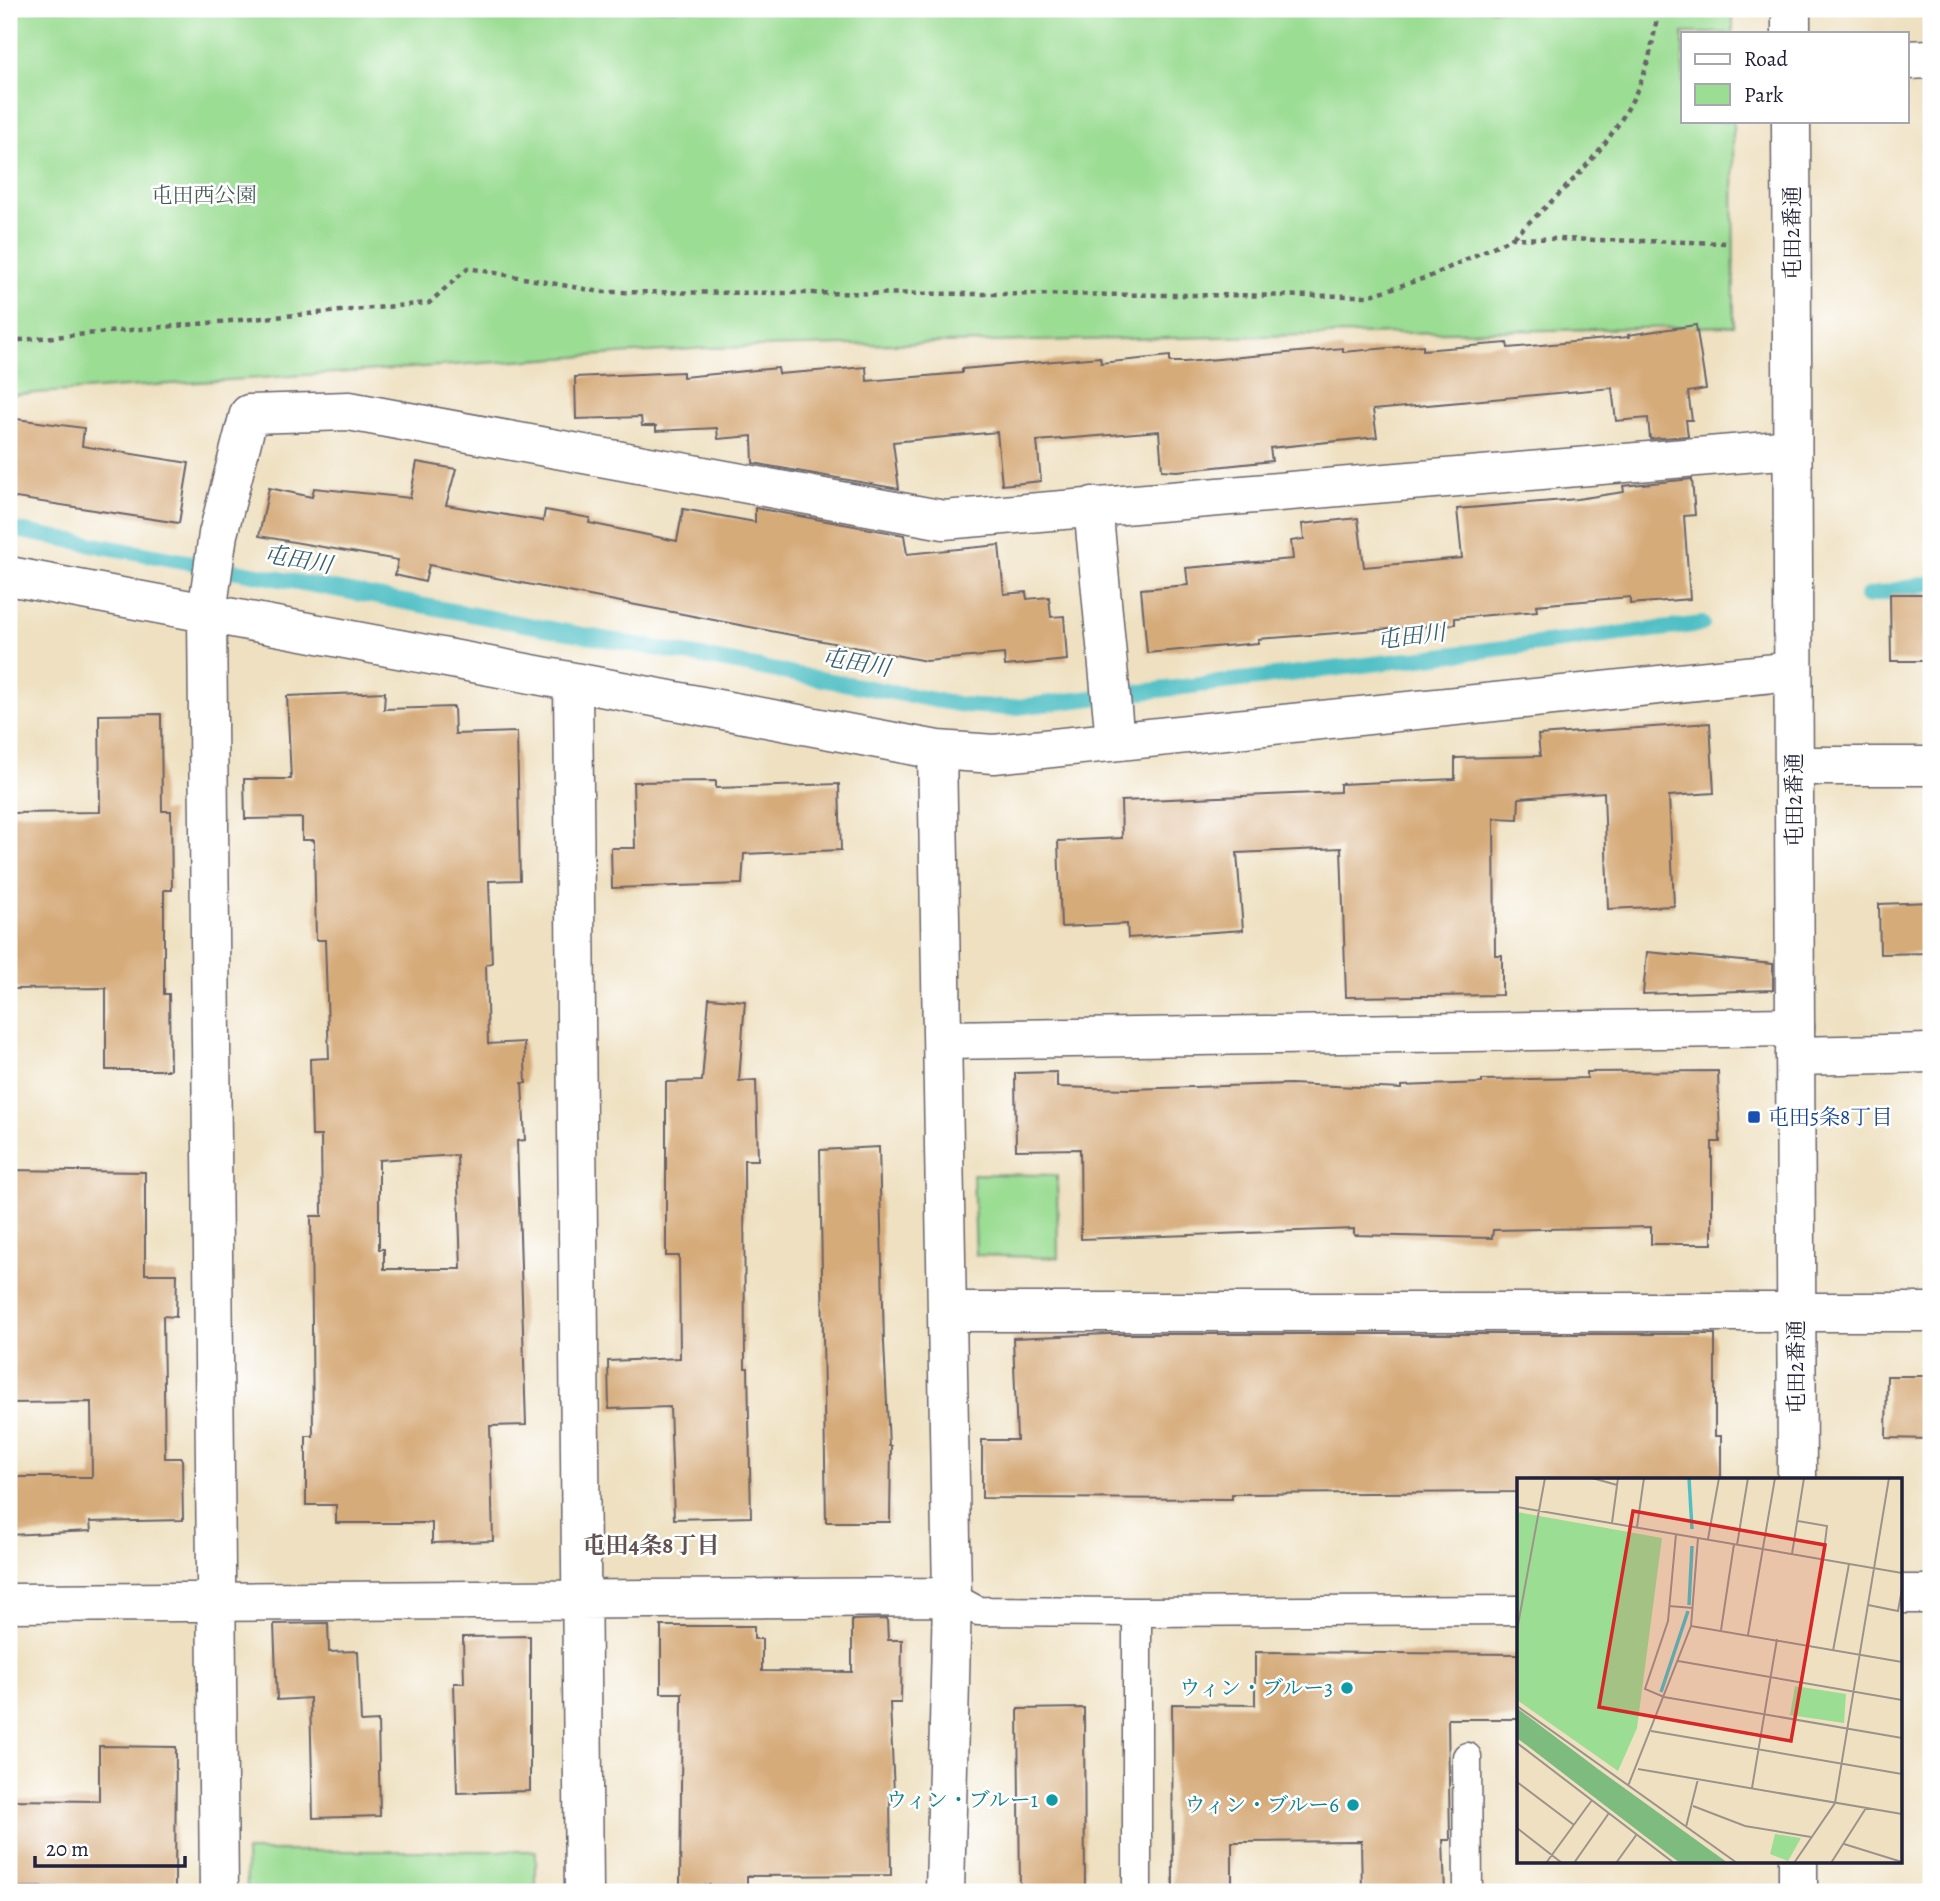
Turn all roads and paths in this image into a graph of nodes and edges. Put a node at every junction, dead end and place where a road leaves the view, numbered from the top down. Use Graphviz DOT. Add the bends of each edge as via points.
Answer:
graph roads {
  1 [pos="1659,9"];
  2 [pos="1791,9"];
  3 [pos="1791,32"];
  4 [pos="1931,59"];
  5 [pos="1909,60"];
  6 [pos="1791,122"];
  7 [pos="1512,238"];
  8 [pos="1730,243"];
  9 [pos="9,341"];
  10 [pos="1793,449"];
  11 [pos="1093,506"];
  12 [pos="9,576"];
  13 [pos="207,613"];
  14 [pos="1793,671"];
  15 [pos="573,684"];
  16 [pos="1115,741"];
  17 [pos="937,750"];
  18 [pos="1794,766"];
  19 [pos="1931,766"];
  20 [pos="943,1040"];
  21 [pos="1795,1041"];
  22 [pos="1931,1053"];
  23 [pos="948,1312"];
  24 [pos="1931,1312"];
  25 [pos="1796,1314"];
  26 [pos="1797,1478"];
  27 [pos="1902,1594"];
  28 [pos="1931,1594"];
  29 [pos="952,1597"];
  30 [pos="217,1600"];
  31 [pos="582,1600"];
  32 [pos="9,1603"];
  33 [pos="1517,1610"];
  34 [pos="1137,1612"];
  35 [pos="1467,1757"];
  36 [pos="1798,1862"];
  37 [pos="219,1892"];
  38 [pos="584,1892"];
  39 [pos="945,1892"];
  40 [pos="1137,1892"];
  41 [pos="1468,1892"];
  42 [pos="1798,1892"];
  1 -- 7 [label="path" via="1647,63 1616,129 1577,180"];
  2 -- 3 [label="street"];
  4 -- 5 [label="street"];
  6 -- 10 [label="street, 屯田2番通"];
  7 -- 8 [label="path"];
  7 -- 9 [label="path" via="1431,276 1368,296 601,292 468,268 429,303"];
  10 -- 11 [label="street"];
  10 -- 14 [label="street, 屯田2番通"];
  11 -- 13 [label="street" via="943,520 349,411 249,414 218,534"];
  11 -- 16 [label="street"];
  12 -- 13 [label="street"];
  13 -- 15 [label="street"];
  13 -- 30 [label="street"];
  14 -- 16 [label="street"];
  14 -- 18 [label="street, 屯田2番通"];
  15 -- 17 [label="street"];
  15 -- 31 [label="street"];
  16 -- 17 [label="street" via="994,754"];
  17 -- 20 [label="street"];
  18 -- 19 [label="street"];
  18 -- 21 [label="street, 屯田2番通"];
  20 -- 21 [label="street"];
  20 -- 23 [label="street"];
  21 -- 22 [label="street"];
  21 -- 25 [label="street, 屯田2番通"];
  23 -- 25 [label="street"];
  23 -- 29 [label="street"];
  24 -- 25 [label="street"];
  25 -- 26 [label="street, 屯田2番通"];
  27 -- 28 [label="street"];
  29 -- 31 [label="street"];
  29 -- 34 [label="lane" via="978,1611"];
  29 -- 39 [label="street"];
  30 -- 31 [label="street"];
  30 -- 32 [label="street"];
  30 -- 37 [label="street"];
  31 -- 38 [label="street"];
  33 -- 34 [label="lane"];
  34 -- 40 [label="lane"];
  35 -- 41 [label="lane"];
  36 -- 42 [label="street"];
}
